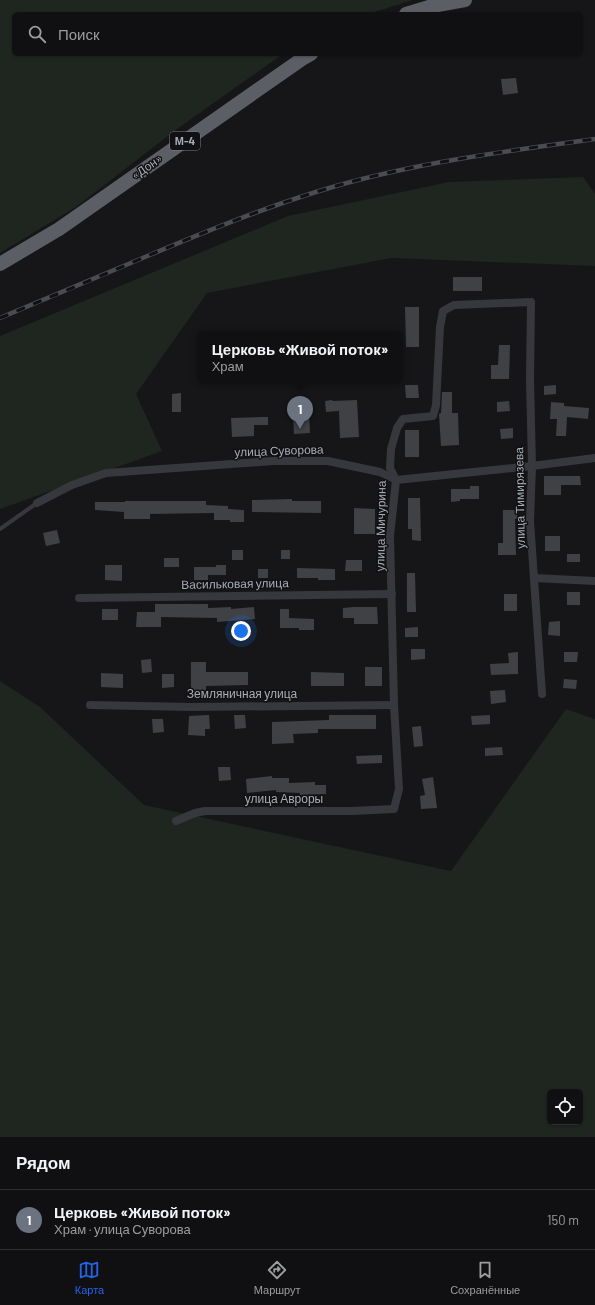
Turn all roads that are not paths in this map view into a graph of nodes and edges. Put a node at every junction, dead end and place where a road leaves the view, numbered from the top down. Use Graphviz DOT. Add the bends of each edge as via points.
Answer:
graph roads {
  1 [pos="465,0"];
  2 [pos="412,12"];
  3 [pos="307,56"];
  4 [pos="0,264"];
  5 [pos="531,302"];
  6 [pos="595,458"];
  7 [pos="532,466"];
  8 [pos="396,480"];
  9 [pos="38,503"];
  10 [pos="0,528"];
  11 [pos="534,578"];
  12 [pos="595,581"];
  13 [pos="392,594"];
  14 [pos="79,598"];
  15 [pos="542,694"];
  16 [pos="90,704"];
  17 [pos="394,705"];
  18 [pos="394,809"];
  19 [pos="176,821"];
  1 -- 2 [label="highway"];
  3 -- 4 [label="highway, «Дон» / М-4" via="59,229"];
  5 -- 7 [label="street, улица Тимирязева"];
  5 -- 8 [label="street, улица Мичурина" via="454,305 444,311 440,327 436,405 433,416 403,419 397,428 391,449 390,468"];
  6 -- 7 [label="street"];
  7 -- 8 [label="street"];
  7 -- 11 [label="street, улица Тимирязева" via="530,521"];
  8 -- 9 [label="street, улица Суворова" via="380,472 328,461 273,461 106,474 72,485"];
  8 -- 13 [label="street, улица Мичурина" via="390,536"];
  9 -- 10 [label="lane"];
  11 -- 12 [label="street"];
  11 -- 15 [label="street, улица Тимирязева"];
  13 -- 14 [label="street, Васильковая улица"];
  13 -- 17 [label="street, улица Мичурина"];
  16 -- 17 [label="street, Земляничная улица" via="192,707"];
  17 -- 18 [label="street, улица Мичурина" via="399,789"];
  18 -- 19 [label="street, улица Авроры" via="205,811"];
}
